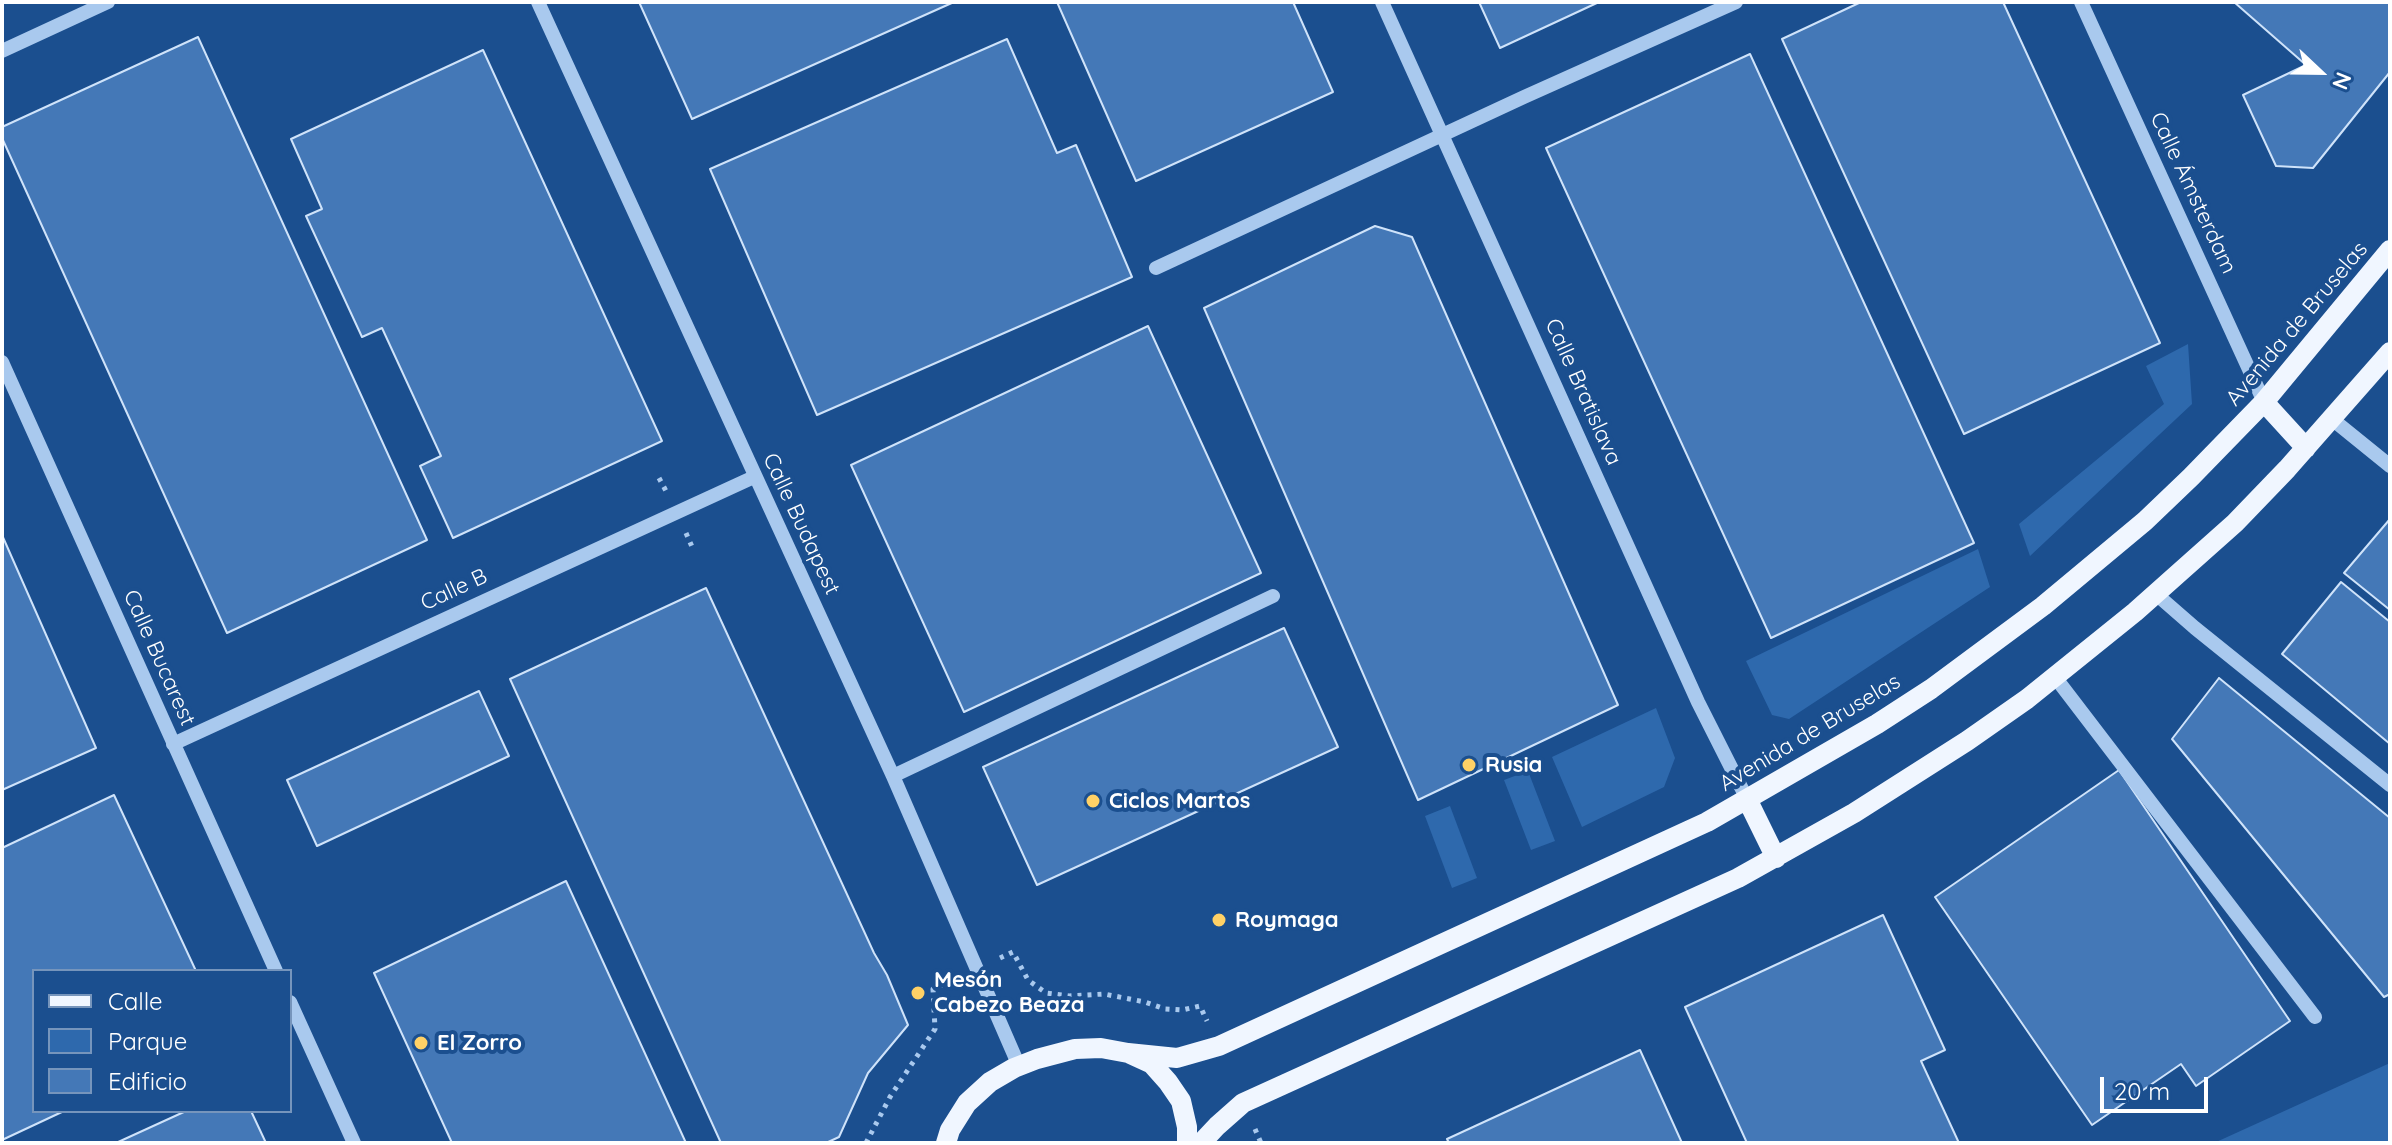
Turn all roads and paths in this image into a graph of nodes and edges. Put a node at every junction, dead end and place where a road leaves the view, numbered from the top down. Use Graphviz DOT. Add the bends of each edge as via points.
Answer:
graph roads {
  1 [pos="108,2"];
  2 [pos="538,2"];
  3 [pos="1382,2"];
  4 [pos="1736,2"];
  5 [pos="2081,2"];
  6 [pos="2,51"];
  7 [pos="1443,135"];
  8 [pos="2390,250"];
  9 [pos="1156,268"];
  10 [pos="2390,352"];
  11 [pos="2,362"];
  12 [pos="2264,402"];
  13 [pos="2332,419"];
  14 [pos="2306,448"];
  15 [pos="2390,466"];
  16 [pos="754,477"];
  17 [pos="2156,594"];
  18 [pos="1273,596"];
  19 [pos="2055,677"];
  20 [pos="173,744"];
  21 [pos="893,776"];
  22 [pos="2390,785"];
  23 [pos="1747,799"];
  24 [pos="1776,858"];
  25 [pos="1013,952"];
  26 [pos="275,969"];
  27 [pos="933,989"];
  28 [pos="292,1006"];
  29 [pos="1200,1006"];
  30 [pos="2315,1017"];
  31 [pos="1128,1053"];
  32 [pos="1019,1066"];
  33 [pos="946,1139"];
  34 [pos="354,1143"];
  35 [pos="866,1143"];
  36 [pos="1187,1143"];
  37 [pos="1201,1143"];
  1 -- 6 [label="street"];
  2 -- 16 [label="street, Calle Budapest"];
  3 -- 7 [label="street, Calle Bratislava"];
  4 -- 7 [label="street"];
  5 -- 12 [label="street, Calle Ámsterdam"];
  7 -- 9 [label="street"];
  7 -- 23 [label="street, Calle Bratislava" via="1698,702"];
  8 -- 12 [label="main road, Avenida de Bruselas"];
  10 -- 13 [label="main road"];
  11 -- 20 [label="street, Calle Bucarest"];
  12 -- 14 [label="main road"];
  12 -- 23 [label="main road, Avenida de Bruselas" via="2145,521 2032,614 1931,689"];
  13 -- 14 [label="main road"];
  13 -- 15 [label="street"];
  14 -- 17 [label="main road" via="2235,523"];
  16 -- 20 [label="street, Calle B"];
  16 -- 21 [label="street, Calle Budapest"];
  17 -- 19 [label="main road"];
  17 -- 22 [label="street"];
  18 -- 21 [label="street"];
  19 -- 24 [label="main road" via="1967,741"];
  19 -- 30 [label="street"];
  20 -- 26 [label="street, Calle Bucarest"];
  21 -- 32 [label="street, Calle Budapest"];
  23 -- 24 [label="main road"];
  23 -- 31 [label="main road, Avenida de Bruselas" via="1219,1046 1177,1058"];
  24 -- 37 [label="main road" via="1243,1103"];
  25 -- 29 [label="path" via="1028,980 1046,993 1104,994 1165,1009"];
  27 -- 35 [label="path" via="935,1029"];
  28 -- 34 [label="street"];
  31 -- 32 [label="main road, Avenida de Bruselas" via="1075,1049"];
  31 -- 36 [label="main road" via="1152,1064 1175,1091"];
  32 -- 33 [label="main road, Avenida de Bruselas" via="967,1103"];
}
